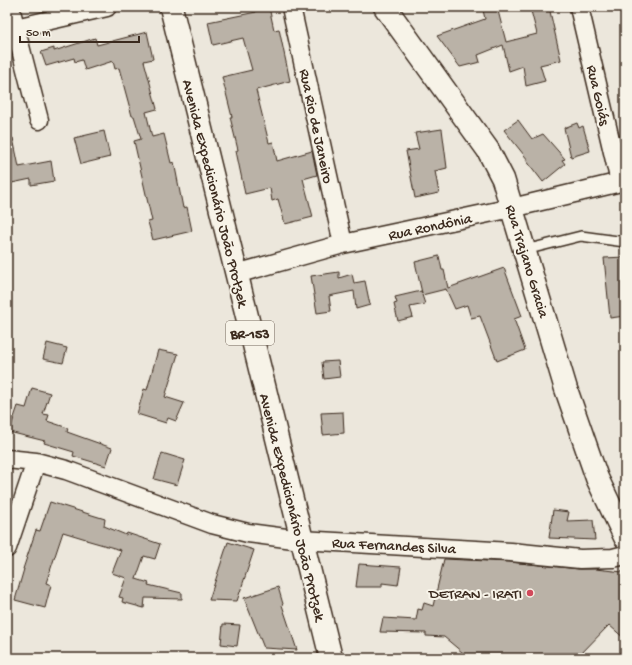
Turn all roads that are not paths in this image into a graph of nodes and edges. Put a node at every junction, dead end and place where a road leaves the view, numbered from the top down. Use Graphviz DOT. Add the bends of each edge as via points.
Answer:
graph roads {
  1 [pos="10,7"];
  2 [pos="107,7"];
  3 [pos="171,7"];
  4 [pos="291,7"];
  5 [pos="385,7"];
  6 [pos="579,7"];
  7 [pos="11,29"];
  8 [pos="39,120"];
  9 [pos="622,182"];
  10 [pos="512,208"];
  11 [pos="625,242"];
  12 [pos="343,244"];
  13 [pos="525,250"];
  14 [pos="236,274"];
  15 [pos="7,459"];
  16 [pos="36,462"];
  17 [pos="625,538"];
  18 [pos="301,540"];
  19 [pos="7,548"];
  20 [pos="625,555"];
  21 [pos="331,658"];
  1 -- 7 [label="street"];
  2 -- 7 [label="street"];
  3 -- 14 [label="main road, Avenida Expedicionário João Protzek / BR-153"];
  4 -- 12 [label="street, Rua Rio de Janeiro"];
  5 -- 10 [label="main road, Rua Trajano Gracia" via="488,150 503,179"];
  6 -- 9 [label="street, Rua Goiás"];
  7 -- 8 [label="street"];
  9 -- 10 [label="street, Rua Rondônia"];
  10 -- 12 [label="street, Rua Rondônia"];
  10 -- 13 [label="main road, Rua Trajano Gracia"];
  11 -- 13 [label="lane" via="581,236"];
  12 -- 14 [label="street, Rua Rondônia"];
  13 -- 17 [label="main road, Rua Trajano Gracia" via="566,389 597,478"];
  14 -- 18 [label="main road, Avenida Expedicionário João Protzek / BR-153"];
  15 -- 16 [label="street, Rua Fernandes Silva"];
  16 -- 18 [label="street, Rua Fernandes Silva" via="66,470 212,524 248,533"];
  16 -- 19 [label="street"];
  18 -- 20 [label="street, Rua Fernandes Silva" via="511,552 580,559"];
  18 -- 21 [label="main road, Avenida Expedicionário João Protzek / BR-153"];
}
